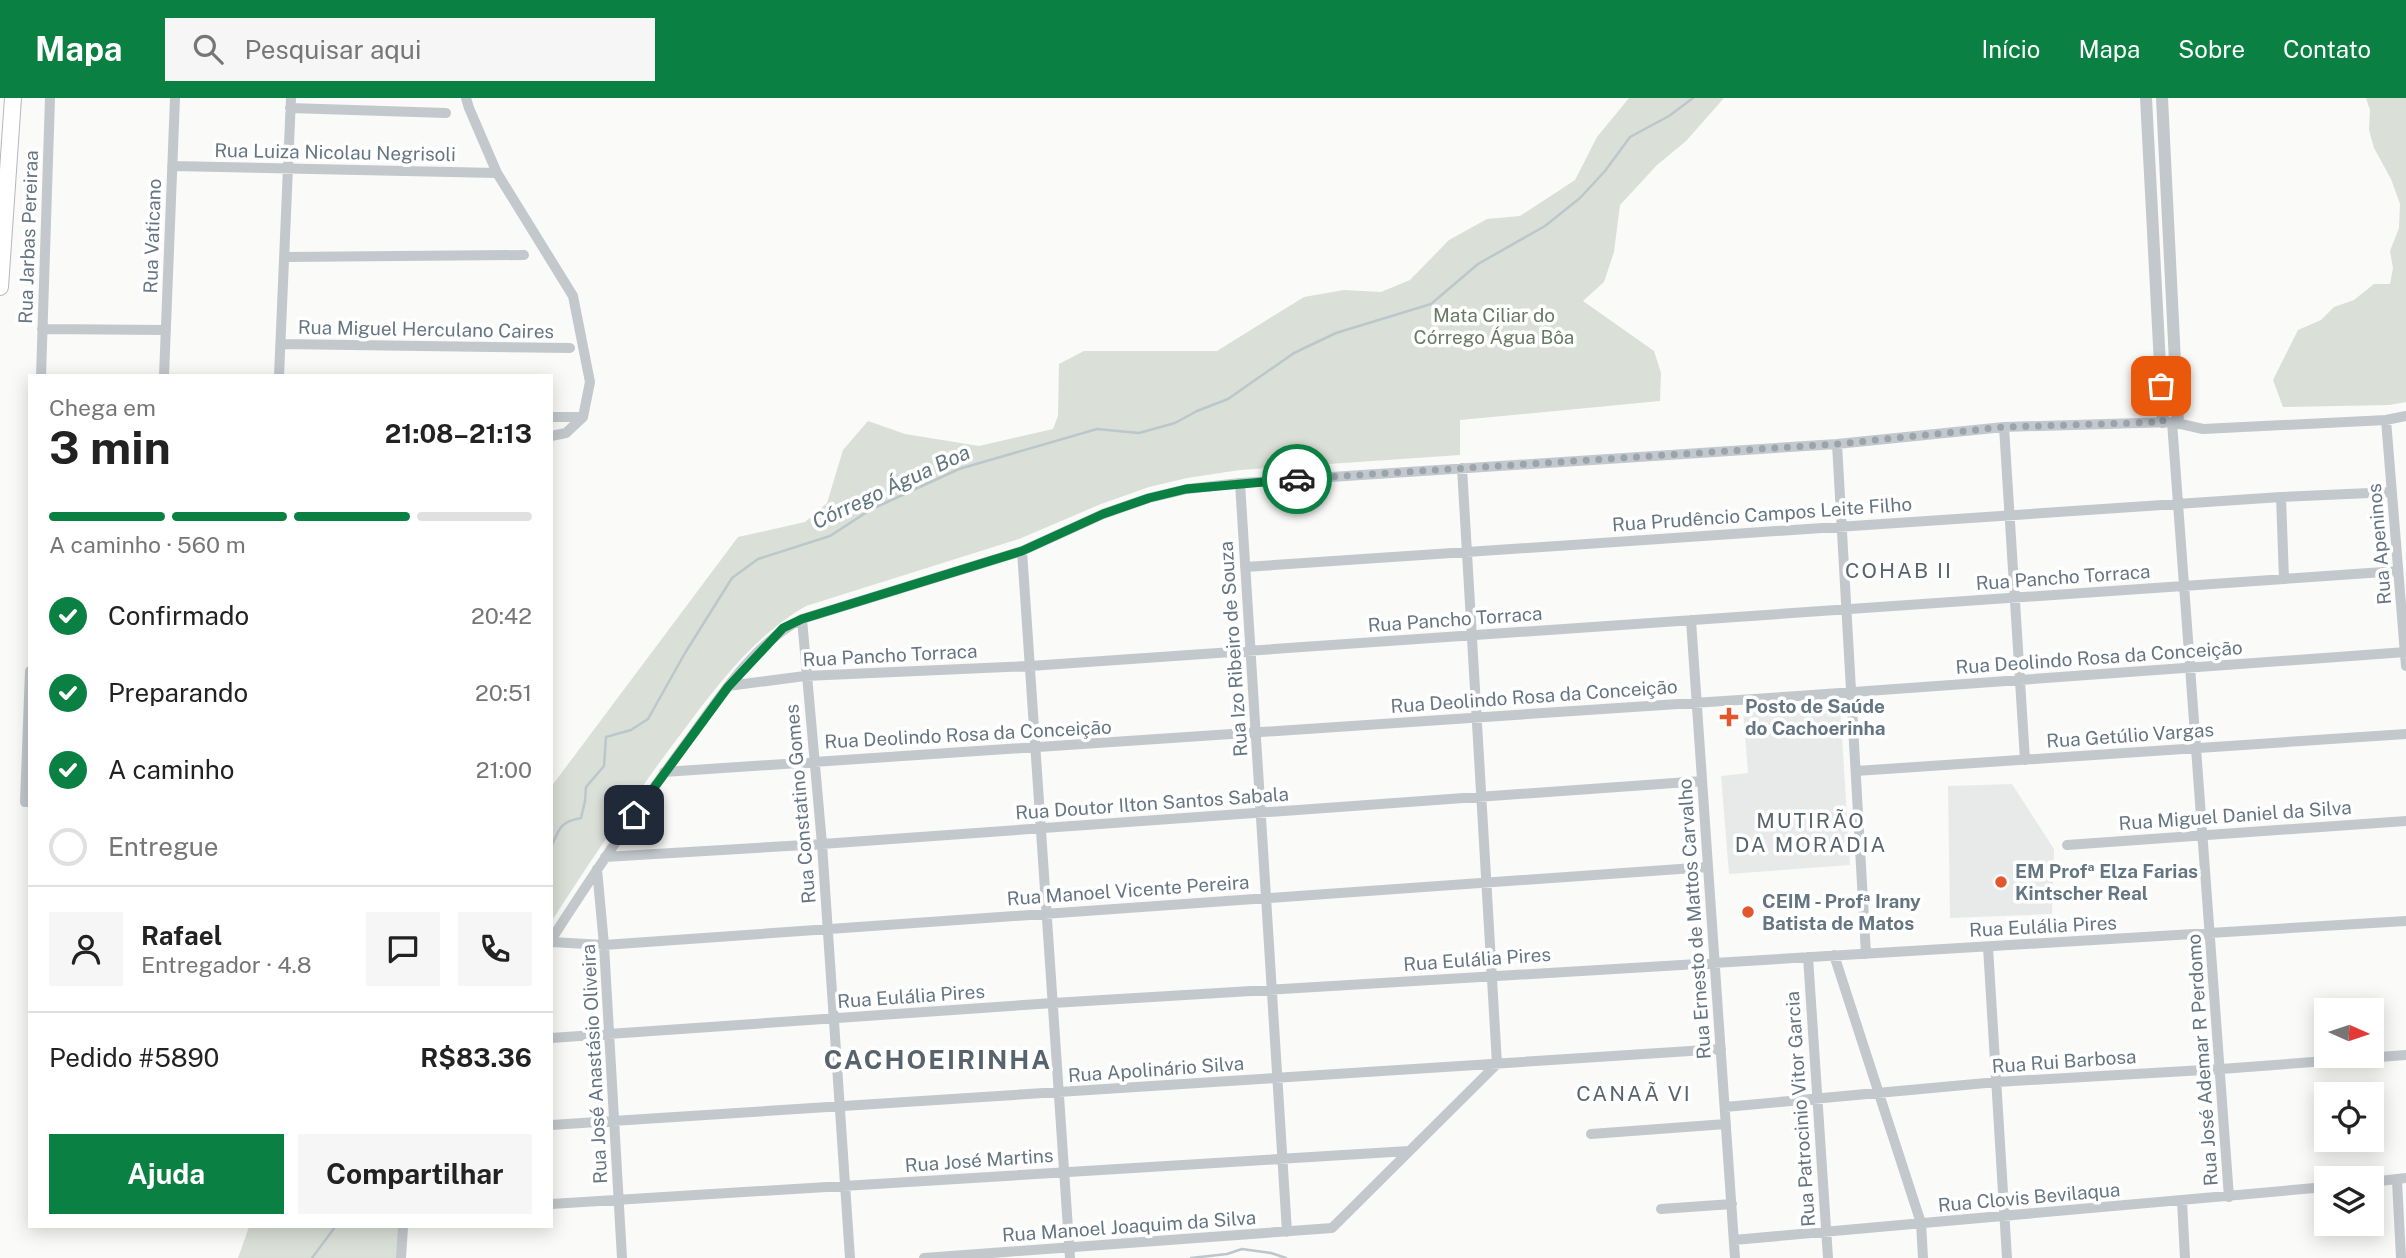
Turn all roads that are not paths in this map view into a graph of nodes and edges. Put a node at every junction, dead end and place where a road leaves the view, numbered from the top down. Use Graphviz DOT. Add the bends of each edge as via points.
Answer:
graph roads {
  1 [pos="13,98"];
  2 [pos="50,98"];
  3 [pos="175,98"];
  4 [pos="466,98"];
  5 [pos="2146,98"];
  6 [pos="2162,98"];
  7 [pos="290,103"];
  8 [pos="446,113"];
  9 [pos="172,166"];
  10 [pos="287,170"];
  11 [pos="497,173"];
  12 [pos="524,255"];
  13 [pos="285,257"];
  14 [pos="1,270"];
  15 [pos="0,287"];
  16 [pos="43,328"];
  17 [pos="166,330"];
  18 [pos="281,344"];
  19 [pos="570,348"];
  20 [pos="41,374"];
  21 [pos="164,374"];
  22 [pos="279,374"];
  23 [pos="2406,416"];
  24 [pos="553,417"];
  25 [pos="583,417"];
  26 [pos="2386,420"];
  27 [pos="2171,422"];
  28 [pos="2004,427"];
  29 [pos="553,436"];
  30 [pos="1837,444"];
  31 [pos="1462,468"];
  32 [pos="1240,483"];
  33 [pos="2392,492"];
  34 [pos="2281,497"];
  35 [pos="2178,504"];
  36 [pos="2010,515"];
  37 [pos="1842,527"];
  38 [pos="1022,551"];
  39 [pos="1467,552"];
  40 [pos="1245,567"];
  41 [pos="2398,572"];
  42 [pos="2284,579"];
  43 [pos="2185,586"];
  44 [pos="2015,598"];
  45 [pos="1847,610"];
  46 [pos="802,619"];
  47 [pos="1690,620"];
  48 [pos="1472,635"];
  49 [pos="1250,650"];
  50 [pos="2406,652"];
  51 [pos="1030,666"];
  52 [pos="2406,666"];
  53 [pos="2191,668"];
  54 [pos="805,676"];
  55 [pos="2020,680"];
  56 [pos="728,687"];
  57 [pos="1851,692"];
  58 [pos="1696,703"];
  59 [pos="1477,718"];
  60 [pos="1255,733"];
  61 [pos="2406,734"];
  62 [pos="1035,748"];
  63 [pos="2197,748"];
  64 [pos="28,758"];
  65 [pos="815,760"];
  66 [pos="2025,760"];
  67 [pos="1856,771"];
  68 [pos="664,772"];
  69 [pos="1702,781"];
  70 [pos="1481,797"];
  71 [pos="27,802"];
  72 [pos="1260,813"];
  73 [pos="2406,821"];
  74 [pos="1041,828"];
  75 [pos="2203,833"];
  76 [pos="822,844"];
  77 [pos="2067,845"];
  78 [pos="605,857"];
  79 [pos="1708,867"];
  80 [pos="597,869"];
  81 [pos="1486,883"];
  82 [pos="1266,898"];
  83 [pos="1047,914"];
  84 [pos="2406,921"];
  85 [pos="828,929"];
  86 [pos="2211,934"];
  87 [pos="553,938"];
  88 [pos="553,941"];
  89 [pos="604,945"];
  90 [pos="1988,947"];
  91 [pos="1866,954"];
  92 [pos="1834,956"];
  93 [pos="1808,957"];
  94 [pos="1715,961"];
  95 [pos="1492,975"];
  96 [pos="1272,990"];
  97 [pos="1053,1003"];
  98 [pos="834,1020"];
  99 [pos="610,1034"];
  100 [pos="553,1038"];
  101 [pos="1721,1049"];
  102 [pos="2406,1055"];
  103 [pos="1497,1064"];
  104 [pos="2221,1069"];
  105 [pos="1277,1078"];
  106 [pos="1997,1082"];
  107 [pos="1059,1092"];
  108 [pos="1879,1093"];
  109 [pos="1817,1100"];
  110 [pos="840,1107"];
  111 [pos="1725,1107"];
  112 [pos="614,1121"];
  113 [pos="1726,1124"];
  114 [pos="553,1125"];
  115 [pos="1591,1134"];
  116 [pos="1409,1151"];
  117 [pos="1282,1159"];
  118 [pos="1065,1172"];
  119 [pos="2402,1179"];
  120 [pos="2384,1181"];
  121 [pos="845,1186"];
  122 [pos="2314,1188"];
  123 [pos="2229,1197"];
  124 [pos="619,1200"];
  125 [pos="2182,1201"];
  126 [pos="1732,1203"];
  127 [pos="553,1205"];
  128 [pos="1661,1209"];
  129 [pos="2004,1216"];
  130 [pos="1921,1223"];
  131 [pos="403,1228"];
  132 [pos="1287,1232"];
  133 [pos="1826,1232"];
  134 [pos="1734,1240"];
  135 [pos="1070,1253"];
  136 [pos="401,1258"];
  137 [pos="622,1258"];
  138 [pos="850,1258"];
  139 [pos="924,1258"];
  140 [pos="1735,1258"];
  141 [pos="1828,1258"];
  142 [pos="1923,1258"];
  143 [pos="2007,1258"];
  144 [pos="2185,1258"];
  145 [pos="2402,1258"];
  1 -- 14 [label="highway"];
  2 -- 16 [label="street, Rua Jarbas Pereiraa"];
  3 -- 9 [label="street, Rua Vaticano"];
  4 -- 11 [label="street"];
  5 -- 27 [label="street"];
  6 -- 27 [label="street"];
  7 -- 8 [label="street"];
  7 -- 10 [label="street"];
  9 -- 10 [label="street, Rua Luiza Nicolau Negrisoli"];
  9 -- 17 [label="street, Rua Vaticano"];
  10 -- 11 [label="street, Rua Luiza Nicolau Negrisoli"];
  10 -- 13 [label="street"];
  11 -- 25 [label="street" via="573,296 590,382"];
  12 -- 13 [label="street"];
  13 -- 18 [label="street"];
  14 -- 15 [label="highway"];
  16 -- 17 [label="street"];
  16 -- 20 [label="street, Rua Jarbas Pereiraa"];
  17 -- 21 [label="street, Rua Vaticano"];
  18 -- 19 [label="street, Rua Miguel Herculano Caires"];
  18 -- 22 [label="street"];
  23 -- 26 [label="street"];
  24 -- 25 [label="street"];
  25 -- 29 [label="street" via="566,433"];
  26 -- 27 [label="street" via="2203,429"];
  26 -- 33 [label="street, Rua Apeninos"];
  27 -- 28 [label="street"];
  27 -- 35 [label="street, Rua José Ademar R Perdomo"];
  28 -- 30 [label="street"];
  28 -- 36 [label="street"];
  30 -- 31 [label="street"];
  30 -- 37 [label="street"];
  31 -- 32 [label="street"];
  31 -- 39 [label="street"];
  32 -- 38 [label="street" via="1149,498"];
  32 -- 40 [label="street, Rua Izo Ribeiro de Souza"];
  33 -- 34 [label="street, Rua Prudêncio Campos Leite Filho"];
  33 -- 41 [label="street, Rua Apeninos"];
  34 -- 35 [label="street, Rua Prudêncio Campos Leite Filho"];
  34 -- 42 [label="street"];
  35 -- 36 [label="street, Rua Prudêncio Campos Leite Filho"];
  35 -- 43 [label="street, Rua José Ademar R Perdomo"];
  36 -- 37 [label="street, Rua Prudêncio Campos Leite Filho"];
  36 -- 44 [label="street"];
  37 -- 39 [label="street, Rua Prudêncio Campos Leite Filho"];
  37 -- 45 [label="street"];
  38 -- 46 [label="street"];
  38 -- 51 [label="street"];
  39 -- 40 [label="street, Rua Prudêncio Campos Leite Filho"];
  39 -- 48 [label="street"];
  40 -- 49 [label="street, Rua Izo Ribeiro de Souza"];
  41 -- 42 [label="street, Rua Pancho Torraca"];
  41 -- 50 [label="street, Rua Apeninos"];
  42 -- 43 [label="street, Rua Pancho Torraca"];
  43 -- 44 [label="street, Rua Pancho Torraca"];
  43 -- 53 [label="street, Rua José Ademar R Perdomo"];
  44 -- 45 [label="street, Rua Pancho Torraca"];
  44 -- 55 [label="street"];
  45 -- 47 [label="street, Rua Pancho Torraca"];
  45 -- 57 [label="street"];
  46 -- 54 [label="street, Rua Constatino Gomes"];
  46 -- 56 [label="street" via="783,628"];
  47 -- 48 [label="street, Rua Pancho Torraca"];
  47 -- 58 [label="street, Rua Ernesto de Mattos Carvalho"];
  48 -- 49 [label="street, Rua Pancho Torraca"];
  48 -- 59 [label="street"];
  49 -- 51 [label="street, Rua Pancho Torraca"];
  49 -- 60 [label="street, Rua Izo Ribeiro de Souza"];
  50 -- 52 [label="street, Rua Apeninos"];
  50 -- 53 [label="street, Rua Deolindo Rosa da Conceição"];
  51 -- 54 [label="street, Rua Pancho Torraca"];
  51 -- 62 [label="street"];
  53 -- 55 [label="street, Rua Deolindo Rosa da Conceição"];
  53 -- 63 [label="street, Rua José Ademar R Perdomo"];
  54 -- 56 [label="street, Rua Pancho Torraca"];
  54 -- 65 [label="street, Rua Constatino Gomes"];
  55 -- 57 [label="street, Rua Deolindo Rosa da Conceição"];
  55 -- 66 [label="street"];
  56 -- 68 [label="street"];
  57 -- 58 [label="street, Rua Deolindo Rosa da Conceição"];
  57 -- 67 [label="street"];
  58 -- 59 [label="street, Rua Deolindo Rosa da Conceição"];
  58 -- 69 [label="street, Rua Ernesto de Mattos Carvalho"];
  59 -- 60 [label="street, Rua Deolindo Rosa da Conceição"];
  59 -- 70 [label="street"];
  60 -- 62 [label="street, Rua Deolindo Rosa da Conceição"];
  60 -- 72 [label="street, Rua Izo Ribeiro de Souza"];
  61 -- 63 [label="street, Rua Getúlio Vargas"];
  62 -- 65 [label="street, Rua Deolindo Rosa da Conceição"];
  62 -- 74 [label="street"];
  63 -- 66 [label="street, Rua Getúlio Vargas"];
  63 -- 75 [label="street, Rua José Ademar R Perdomo"];
  64 -- 71 [label="street"];
  65 -- 68 [label="street, Rua Deolindo Rosa da Conceição"];
  65 -- 76 [label="street, Rua Constatino Gomes"];
  66 -- 67 [label="street, Rua Getúlio Vargas"];
  67 -- 91 [label="street"];
  68 -- 78 [label="street"];
  69 -- 70 [label="street, Rua Doutor Ilton Santos Sabala"];
  69 -- 79 [label="street, Rua Ernesto de Mattos Carvalho"];
  70 -- 72 [label="street, Rua Doutor Ilton Santos Sabala"];
  70 -- 81 [label="street"];
  72 -- 74 [label="street, Rua Doutor Ilton Santos Sabala"];
  72 -- 82 [label="street, Rua Izo Ribeiro de Souza"];
  73 -- 75 [label="street, Rua Miguel Daniel da Silva"];
  74 -- 76 [label="street, Rua Doutor Ilton Santos Sabala"];
  74 -- 83 [label="street"];
  75 -- 77 [label="street, Rua Miguel Daniel da Silva"];
  75 -- 86 [label="street, Rua José Ademar R Perdomo"];
  76 -- 78 [label="street, Rua Doutor Ilton Santos Sabala"];
  76 -- 85 [label="street, Rua Constatino Gomes"];
  78 -- 80 [label="street"];
  79 -- 81 [label="street, Rua Manoel Vicente Pereira"];
  79 -- 94 [label="street, Rua Ernesto de Mattos Carvalho"];
  80 -- 87 [label="street"];
  80 -- 89 [label="street, Rua José Anastásio Oliveira"];
  81 -- 82 [label="street, Rua Manoel Vicente Pereira"];
  81 -- 95 [label="street"];
  82 -- 83 [label="street, Rua Manoel Vicente Pereira"];
  82 -- 96 [label="street, Rua Izo Ribeiro de Souza"];
  83 -- 85 [label="street, Rua Manoel Vicente Pereira"];
  83 -- 97 [label="street"];
  84 -- 86 [label="street, Rua Eulália Pires"];
  85 -- 89 [label="street, Rua Manoel Vicente Pereira"];
  85 -- 98 [label="street, Rua Constatino Gomes"];
  86 -- 90 [label="street, Rua Eulália Pires"];
  86 -- 104 [label="street, Rua José Ademar R Perdomo"];
  88 -- 89 [label="street, Rua Manoel Vicente Pereira"];
  89 -- 99 [label="street, Rua José Anastásio Oliveira"];
  90 -- 91 [label="street, Rua Eulália Pires"];
  90 -- 106 [label="street"];
  91 -- 92 [label="street, Rua Eulália Pires"];
  92 -- 93 [label="street, Rua Eulália Pires"];
  92 -- 108 [label="street"];
  93 -- 94 [label="street, Rua Eulália Pires"];
  93 -- 109 [label="street, Rua Patrocinio Vitor Garcia"];
  94 -- 95 [label="street, Rua Eulália Pires"];
  94 -- 101 [label="street, Rua Ernesto de Mattos Carvalho"];
  95 -- 96 [label="street, Rua Eulália Pires"];
  95 -- 103 [label="street"];
  96 -- 97 [label="street, Rua Eulália Pires"];
  96 -- 105 [label="street, Rua Izo Ribeiro de Souza"];
  97 -- 98 [label="street, Rua Eulália Pires"];
  97 -- 107 [label="street"];
  98 -- 99 [label="street, Rua Eulália Pires"];
  98 -- 110 [label="street"];
  99 -- 100 [label="street, Rua Eulália Pires"];
  99 -- 112 [label="street, Rua José Anastásio Oliveira"];
  101 -- 103 [label="street, Rua Apolinário Silva"];
  101 -- 111 [label="street, Rua Ernesto de Mattos Carvalho"];
  102 -- 104 [label="street, Rua Rui Barbosa"];
  103 -- 105 [label="street, Rua Apolinário Silva"];
  103 -- 116 [label="street"];
  104 -- 106 [label="street, Rua Rui Barbosa"];
  104 -- 123 [label="street, Rua José Ademar R Perdomo"];
  105 -- 107 [label="street, Rua Apolinário Silva"];
  105 -- 117 [label="street, Rua Izo Ribeiro de Souza"];
  106 -- 108 [label="street, Rua Rui Barbosa"];
  106 -- 129 [label="street"];
  107 -- 110 [label="street, Rua Apolinário Silva"];
  107 -- 118 [label="street"];
  108 -- 109 [label="street, Rua Rui Barbosa"];
  108 -- 130 [label="street"];
  109 -- 111 [label="street, Rua Rui Barbosa"];
  109 -- 133 [label="street, Rua Patrocinio Vitor Garcia"];
  110 -- 112 [label="street, Rua Apolinário Silva"];
  110 -- 121 [label="street"];
  111 -- 113 [label="street, Rua Ernesto de Mattos Carvalho"];
  112 -- 114 [label="street, Rua Apolinário Silva"];
  112 -- 124 [label="street, Rua José Anastásio Oliveira"];
  113 -- 115 [label="street"];
  113 -- 126 [label="street, Rua Ernesto de Mattos Carvalho"];
  116 -- 117 [label="street, Rua José Martins"];
  116 -- 132 [label="street, Rua Manoel Joaquim da Silva" via="1336,1227"];
  117 -- 118 [label="street, Rua José Martins"];
  117 -- 132 [label="street, Rua Izo Ribeiro de Souza"];
  118 -- 121 [label="street, Rua José Martins"];
  118 -- 135 [label="street"];
  119 -- 120 [label="street"];
  119 -- 145 [label="street"];
  121 -- 124 [label="street, Rua José Martins"];
  121 -- 138 [label="street"];
  122 -- 123 [label="street, Rua Clovis Bevilaqua"];
  123 -- 125 [label="street, Rua Clovis Bevilaqua"];
  124 -- 127 [label="street, Rua José Martins"];
  124 -- 137 [label="street, Rua José Anastásio Oliveira"];
  125 -- 129 [label="street, Rua Clovis Bevilaqua"];
  125 -- 144 [label="street, Rua José Ademar R Perdomo"];
  126 -- 128 [label="street"];
  126 -- 134 [label="street, Rua Ernesto de Mattos Carvalho"];
  129 -- 130 [label="street, Rua Clovis Bevilaqua"];
  129 -- 143 [label="street"];
  130 -- 133 [label="street, Rua Clovis Bevilaqua"];
  130 -- 142 [label="street"];
  131 -- 136 [label="street"];
  132 -- 135 [label="street, Rua Manoel Joaquim da Silva"];
  133 -- 134 [label="street, Rua Clovis Bevilaqua"];
  133 -- 141 [label="street, Rua Patrocinio Vitor Garcia"];
  134 -- 140 [label="street, Rua Ernesto de Mattos Carvalho"];
  135 -- 139 [label="street, Rua Manoel Joaquim da Silva"];
}
